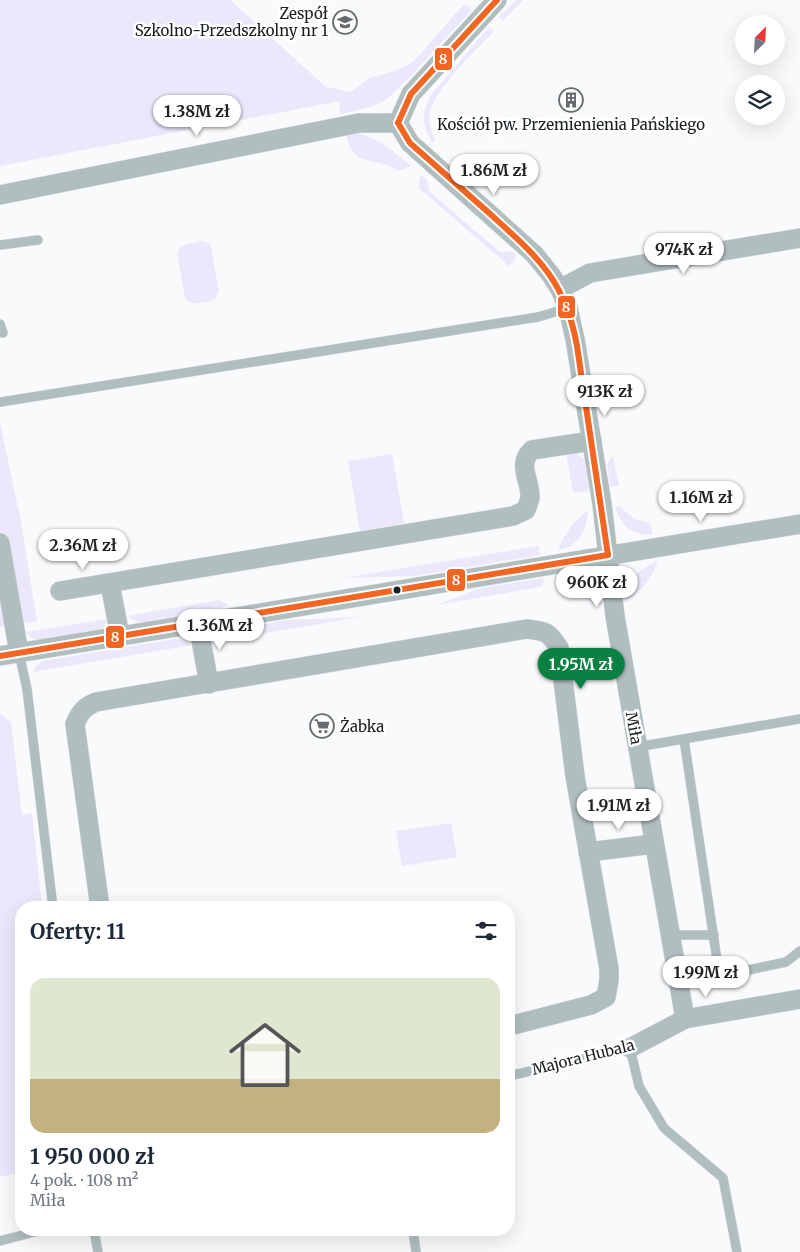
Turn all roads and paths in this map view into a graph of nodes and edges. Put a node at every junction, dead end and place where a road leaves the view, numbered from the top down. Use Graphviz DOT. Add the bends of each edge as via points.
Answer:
graph roads {
  1 [pos="497,0"];
  2 [pos="398,123"];
  3 [pos="0,195"];
  4 [pos="800,238"];
  5 [pos="38,240"];
  6 [pos="0,245"];
  7 [pos="560,289"];
  8 [pos="568,308"];
  9 [pos="0,402"];
  10 [pos="592,441"];
  11 [pos="800,524"];
  12 [pos="0,543"];
  13 [pos="608,555"];
  14 [pos="110,584"];
  15 [pos="60,591"];
  16 [pos="198,624"];
  17 [pos="120,636"];
  18 [pos="19,653"];
  19 [pos="0,656"];
  20 [pos="210,684"];
  21 [pos="800,719"];
  22 [pos="684,739"];
  23 [pos="637,747"];
  24 [pos="654,844"];
  25 [pos="588,852"];
  26 [pos="51,901"];
  27 [pos="99,901"];
  28 [pos="670,935"];
  29 [pos="714,935"];
  30 [pos="800,951"];
  31 [pos="800,999"];
  32 [pos="685,1019"];
  33 [pos="515,1024"];
  34 [pos="630,1048"];
  35 [pos="515,1075"];
  36 [pos="19,1236"];
  37 [pos="95,1236"];
  38 [pos="414,1236"];
  39 [pos="0,1241"];
  40 [pos="98,1252"];
  41 [pos="416,1252"];
  42 [pos="737,1252"];
  1 -- 2 [label="street" via="411,94"];
  2 -- 3 [label="street" via="359,123"];
  2 -- 7 [label="street, Miła" via="410,143 534,254"];
  4 -- 7 [label="street" via="590,273"];
  5 -- 6 [label="lane"];
  7 -- 8 [label="street, Miła"];
  8 -- 9 [label="lane" via="528,318"];
  8 -- 10 [label="street, Miła"];
  10 -- 13 [label="street, Miła"];
  10 -- 14 [label="street" via="532,450 524,464 530,498 526,510 513,516"];
  11 -- 13 [label="street"];
  12 -- 18 [label="street"];
  13 -- 16 [label="street"];
  13 -- 23 [label="street, Miła"];
  14 -- 15 [label="street"];
  14 -- 17 [label="street"];
  16 -- 17 [label="street"];
  16 -- 20 [label="street"];
  17 -- 18 [label="street"];
  18 -- 19 [label="street"];
  18 -- 26 [label="lane" via="27,689"];
  20 -- 25 [label="street" via="527,629 544,630 559,648"];
  20 -- 27 [label="street" via="96,702 85,707 79,715 75,724"];
  21 -- 22 [label="lane"];
  22 -- 23 [label="lane"];
  22 -- 29 [label="lane"];
  23 -- 24 [label="street, Miła"];
  24 -- 25 [label="street"];
  24 -- 28 [label="street, Miła"];
  25 -- 33 [label="street" via="609,968 606,998 591,1005"];
  28 -- 29 [label="lane"];
  28 -- 32 [label="street, Miła"];
  29 -- 30 [label="lane" via="718,960 728,971 739,972 786,962"];
  31 -- 32 [label="street, Majora Hubala"];
  32 -- 34 [label="street, Majora Hubala"];
  34 -- 35 [label="lane, Majora Hubala"];
  34 -- 42 [label="lane" via="639,1086 664,1128 723,1178"];
  36 -- 39 [label="lane"];
  37 -- 40 [label="lane"];
  38 -- 41 [label="lane"];
}
